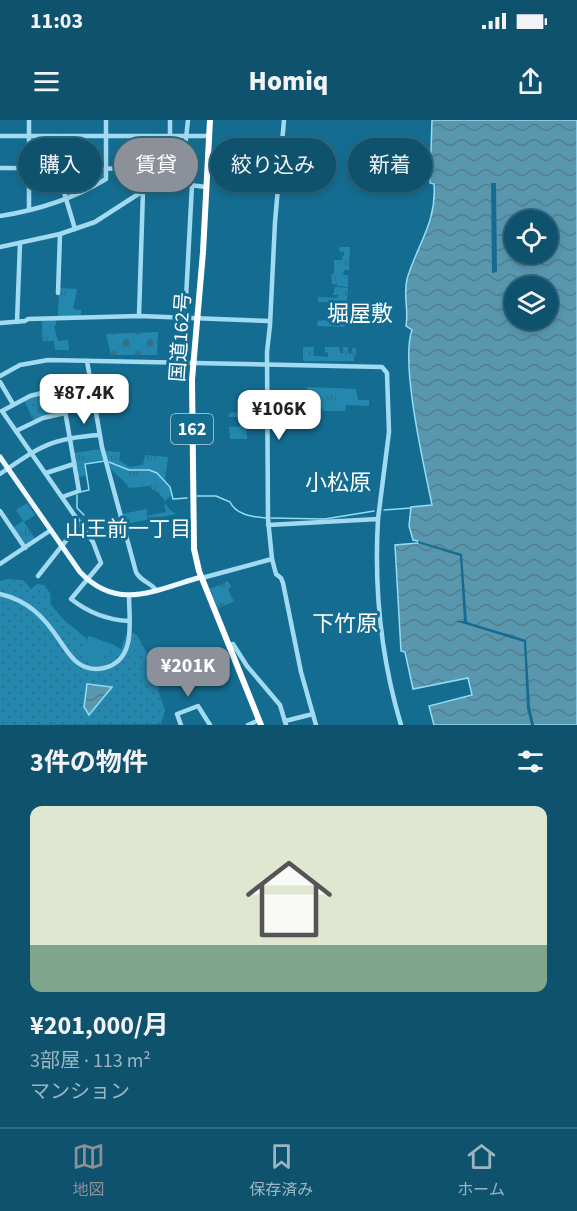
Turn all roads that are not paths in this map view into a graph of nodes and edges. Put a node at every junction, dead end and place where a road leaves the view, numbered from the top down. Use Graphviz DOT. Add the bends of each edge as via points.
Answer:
graph roads {
  1 [pos="29,120"];
  2 [pos="106,120"];
  3 [pos="170,120"];
  4 [pos="188,120"];
  5 [pos="210,120"];
  6 [pos="284,120"];
  7 [pos="29,135"];
  8 [pos="0,136"];
  9 [pos="106,136"];
  10 [pos="170,136"];
  11 [pos="185,136"];
  12 [pos="208,136"];
  13 [pos="0,168"];
  14 [pos="18,168"];
  15 [pos="102,168"];
  16 [pos="106,168"];
  17 [pos="114,168"];
  18 [pos="198,186"];
  19 [pos="206,187"];
  20 [pos="29,192"];
  21 [pos="64,192"];
  22 [pos="142,192"];
  23 [pos="143,192"];
  24 [pos="192,192"];
  25 [pos="66,199"];
  26 [pos="29,210"];
  27 [pos="0,216"];
  28 [pos="75,229"];
  29 [pos="60,234"];
  30 [pos="20,243"];
  31 [pos="0,247"];
  32 [pos="58,293"];
  33 [pos="139,316"];
  34 [pos="185,317"];
  35 [pos="197,317"];
  36 [pos="270,321"];
  37 [pos="17,322"];
  38 [pos="0,323"];
  39 [pos="87,361"];
  40 [pos="193,364"];
  41 [pos="267,364"];
  42 [pos="0,376"];
  43 [pos="0,382"];
  44 [pos="13,404"];
  45 [pos="65,413"];
  46 [pos="16,431"];
  47 [pos="100,435"];
  48 [pos="69,438"];
  49 [pos="31,452"];
  50 [pos="0,457"];
  51 [pos="74,464"];
  52 [pos="8,469"];
  53 [pos="46,473"];
  54 [pos="0,474"];
  55 [pos="62,497"];
  56 [pos="0,511"];
  57 [pos="378,519"];
  58 [pos="268,520"];
  59 [pos="80,523"];
  60 [pos="51,530"];
  61 [pos="62,546"];
  62 [pos="25,548"];
  63 [pos="272,559"];
  64 [pos="0,564"];
  65 [pos="38,576"];
  66 [pos="201,578"];
  67 [pos="87,579"];
  68 [pos="156,590"];
  69 [pos="0,594"];
  70 [pos="129,596"];
  71 [pos="129,621"];
  72 [pos="229,645"];
  73 [pos="313,714"];
  74 [pos="260,723"];
  75 [pos="285,723"];
  76 [pos="181,725"];
  77 [pos="210,725"];
  78 [pos="248,725"];
  79 [pos="316,725"];
  80 [pos="401,725"];
  1 -- 7 [label="street"];
  2 -- 9 [label="street"];
  3 -- 10 [label="street"];
  4 -- 11 [label="street"];
  5 -- 12 [label="highway, 国道162号 / 162"];
  6 -- 36 [label="street"];
  7 -- 8 [label="street"];
  7 -- 9 [label="street"];
  9 -- 10 [label="street"];
  9 -- 16 [label="street"];
  10 -- 11 [label="street"];
  11 -- 12 [label="street"];
  12 -- 19 [label="highway, 国道162号 / 162"];
  13 -- 14 [label="street"];
  15 -- 16 [label="street"];
  16 -- 17 [label="street"];
  16 -- 25 [label="street" via="106,178"];
  18 -- 19 [label="street"];
  19 -- 35 [label="highway, 国道162号 / 162"];
  20 -- 26 [label="street"];
  21 -- 25 [label="street"];
  22 -- 28 [label="street" via="107,215"];
  23 -- 33 [label="street"];
  24 -- 34 [label="street"];
  25 -- 26 [label="street"];
  25 -- 28 [label="street"];
  26 -- 27 [label="street"];
  28 -- 29 [label="street"];
  29 -- 30 [label="street"];
  29 -- 32 [label="street"];
  30 -- 31 [label="street"];
  30 -- 37 [label="street"];
  33 -- 34 [label="street"];
  33 -- 37 [label="street"];
  34 -- 35 [label="street"];
  35 -- 36 [label="street"];
  35 -- 40 [label="highway, 国道162号 / 162"];
  36 -- 41 [label="street"];
  37 -- 38 [label="street"];
  39 -- 40 [label="street"];
  39 -- 42 [label="street" via="38,361"];
  39 -- 47 [label="street"];
  40 -- 41 [label="street"];
  40 -- 66 [label="highway, 国道162号 / 162" via="194,549"];
  41 -- 57 [label="street" via="379,366 386,370 388,432"];
  41 -- 58 [label="street"];
  43 -- 44 [label="street"];
  44 -- 45 [label="street" via="61,388"];
  44 -- 46 [label="street" via="2,411"];
  45 -- 46 [label="street"];
  45 -- 48 [label="street"];
  46 -- 49 [label="street"];
  47 -- 48 [label="street"];
  47 -- 68 [label="street" via="136,572"];
  48 -- 49 [label="street"];
  48 -- 51 [label="street"];
  49 -- 52 [label="street"];
  49 -- 53 [label="street"];
  50 -- 52 [label="main road"];
  51 -- 53 [label="street"];
  51 -- 55 [label="street" via="79,491"];
  52 -- 54 [label="street"];
  52 -- 60 [label="main road"];
  53 -- 55 [label="street"];
  55 -- 59 [label="street"];
  56 -- 62 [label="street"];
  57 -- 58 [label="street"];
  57 -- 80 [label="street" via="380,627"];
  58 -- 63 [label="street"];
  59 -- 61 [label="street"];
  59 -- 67 [label="street" via="101,563"];
  60 -- 61 [label="main road"];
  60 -- 62 [label="street"];
  61 -- 65 [label="street"];
  61 -- 67 [label="main road"];
  62 -- 64 [label="street"];
  63 -- 66 [label="street"];
  63 -- 73 [label="street" via="281,578"];
  66 -- 68 [label="main road"];
  66 -- 72 [label="highway, 国道162号 / 162"];
  67 -- 70 [label="main road" via="104,591"];
  67 -- 71 [label="street" via="71,599 98,616"];
  68 -- 70 [label="main road"];
  69 -- 71 [label="street" via="33,608 74,659 90,668 110,666 124,655 129,643"];
  70 -- 71 [label="street"];
  72 -- 74 [label="highway, 国道162号 / 162"];
  72 -- 75 [label="street" via="233,644 280,705"];
  73 -- 75 [label="street"];
  73 -- 79 [label="street"];
  74 -- 78 [label="street"];
  76 -- 77 [label="street" via="177,714 198,706"];
}
